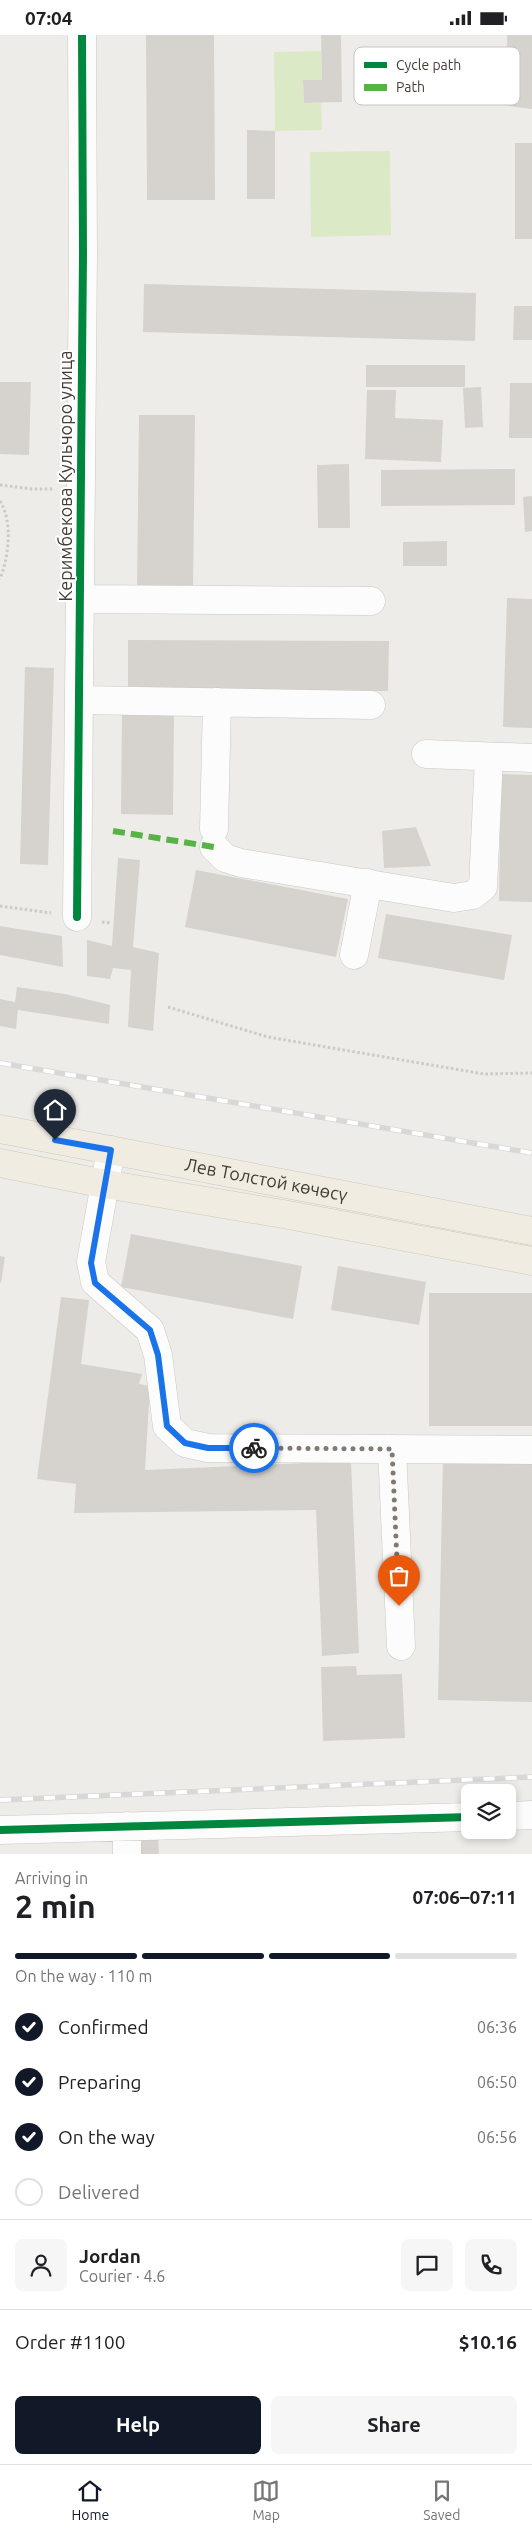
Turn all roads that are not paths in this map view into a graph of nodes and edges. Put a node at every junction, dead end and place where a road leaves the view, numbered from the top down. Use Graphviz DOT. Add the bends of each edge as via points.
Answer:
graph roads {
  1 [pos="82,35"];
  2 [pos="80,599"];
  3 [pos="371,601"];
  4 [pos="79,700"];
  5 [pos="217,702"];
  6 [pos="371,705"];
  7 [pos="426,754"];
  8 [pos="489,757"];
  9 [pos="532,758"];
  10 [pos="368,883"];
  11 [pos="77,917"];
  12 [pos="354,955"];
  13 [pos="0,1129"];
  14 [pos="111,1150"];
  15 [pos="0,1163"];
  16 [pos="105,1184"];
  17 [pos="532,1231"];
  18 [pos="532,1261"];
  19 [pos="392,1449"];
  20 [pos="532,1450"];
  21 [pos="401,1646"];
  22 [pos="532,1815"];
  23 [pos="516,1816"];
  24 [pos="461,1817"];
  25 [pos="127,1826"];
  26 [pos="0,1830"];
  27 [pos="127,1854"];
  1 -- 2 [label="street, Керимбекова Кульчоро улица"];
  2 -- 3 [label="street"];
  2 -- 4 [label="street, Керимбекова Кульчоро улица"];
  4 -- 5 [label="street"];
  4 -- 11 [label="street, Керимбекова Кульчоро улица"];
  5 -- 6 [label="street"];
  5 -- 10 [label="street" via="214,838 224,858"];
  7 -- 8 [label="street"];
  8 -- 9 [label="street"];
  8 -- 10 [label="street" via="483,887 473,895 454,898"];
  10 -- 12 [label="street"];
  13 -- 14 [label="main road, Лев Толстой көчөсү"];
  14 -- 16 [label="street"];
  14 -- 17 [label="main road, Лев Толстой көчөсү"];
  15 -- 16 [label="main road, Лев Толстой көчөсү"];
  16 -- 18 [label="main road, Лев Толстой көчөсү"];
  16 -- 19 [label="street" via="91,1263 95,1283 150,1330 158,1355 167,1426 185,1443 208,1448"];
  19 -- 20 [label="street"];
  19 -- 21 [label="street"];
  22 -- 23 [label="street"];
  24 -- 25 [label="street"];
  25 -- 26 [label="street"];
  25 -- 27 [label="street"];
}
